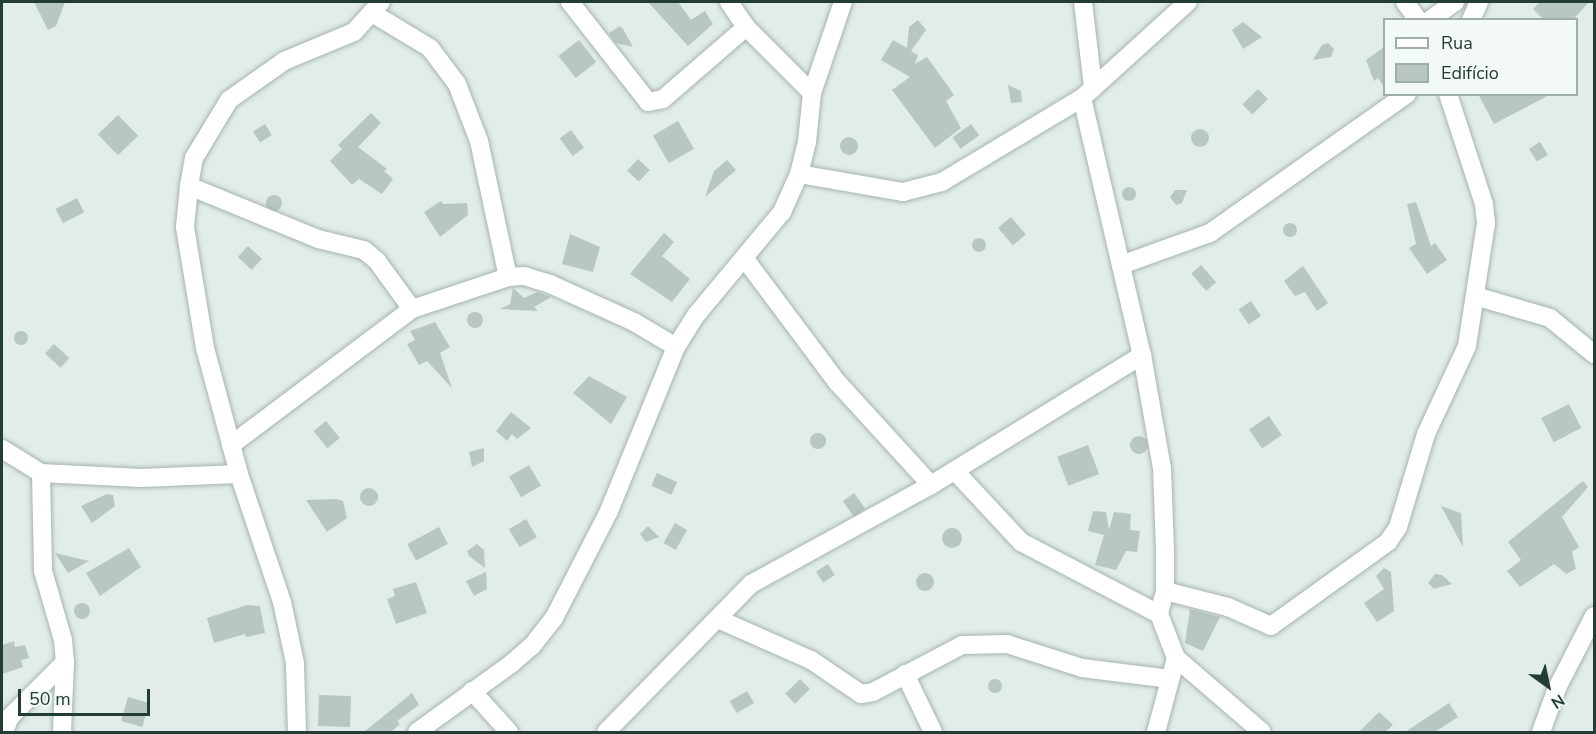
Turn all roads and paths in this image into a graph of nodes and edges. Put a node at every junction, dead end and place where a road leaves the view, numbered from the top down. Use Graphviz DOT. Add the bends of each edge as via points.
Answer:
graph roads {
  1 [pos="570,2"];
  2 [pos="729,2"];
  3 [pos="843,2"];
  4 [pos="1083,2"];
  5 [pos="1188,2"];
  6 [pos="1405,2"];
  7 [pos="1455,2"];
  8 [pos="1479,2"];
  9 [pos="377,7"];
  10 [pos="1417,18"];
  11 [pos="1433,18"];
  12 [pos="1472,18"];
  13 [pos="746,27"];
  14 [pos="812,93"];
  15 [pos="1087,93"];
  16 [pos="1404,96"];
  17 [pos="1449,96"];
  18 [pos="799,174"];
  19 [pos="189,186"];
  20 [pos="745,259"];
  21 [pos="1121,265"];
  22 [pos="508,277"];
  23 [pos="1476,296"];
  24 [pos="412,309"];
  25 [pos="676,347"];
  26 [pos="1594,354"];
  27 [pos="1142,355"];
  28 [pos="231,445"];
  29 [pos="2,449"];
  30 [pos="955,471"];
  31 [pos="41,473"];
  32 [pos="239,474"];
  33 [pos="931,485"];
  34 [pos="1165,591"];
  35 [pos="1159,614"];
  36 [pos="1594,616"];
  37 [pos="718,619"];
  38 [pos="1176,658"];
  39 [pos="65,662"];
  40 [pos="904,674"];
  41 [pos="1170,679"];
  42 [pos="472,691"];
  43 [pos="5,722"];
  44 [pos="62,732"];
  45 [pos="297,732"];
  46 [pos="417,732"];
  47 [pos="509,732"];
  48 [pos="606,732"];
  49 [pos="933,732"];
  50 [pos="1156,732"];
  51 [pos="1262,732"];
  52 [pos="1541,732"];
  1 -- 13 [label="street" via="648,102 663,99"];
  2 -- 13 [label="street"];
  3 -- 14 [label="street"];
  4 -- 15 [label="street"];
  5 -- 15 [label="street"];
  6 -- 10 [label="street"];
  7 -- 11 [label="street"];
  8 -- 12 [label="street"];
  9 -- 19 [label="street" via="354,32 284,61 230,100 194,158"];
  9 -- 22 [label="street" via="430,48 457,84 479,141"];
  13 -- 14 [label="street"];
  14 -- 18 [label="street"];
  15 -- 18 [label="street" via="924,189 903,192"];
  15 -- 21 [label="street"];
  16 -- 21 [label="street" via="1210,233"];
  17 -- 23 [label="street" via="1484,204 1486,223"];
  18 -- 20 [label="street" via="782,212"];
  19 -- 24 [label="street" via="318,239 364,250 377,261"];
  19 -- 28 [label="street" via="185,227 205,348"];
  20 -- 25 [label="street" via="697,314"];
  20 -- 33 [label="street" via="837,382"];
  21 -- 27 [label="street"];
  22 -- 24 [label="street"];
  22 -- 25 [label="street" via="524,276 550,284 634,322"];
  23 -- 26 [label="street" via="1550,318"];
  23 -- 34 [label="street" via="1467,346 1426,434 1398,527 1388,542 1271,626 1228,607"];
  24 -- 28 [label="street"];
  25 -- 42 [label="street" via="609,511 554,618 532,646"];
  27 -- 30 [label="street"];
  27 -- 34 [label="street" via="1162,468"];
  28 -- 32 [label="street"];
  29 -- 31 [label="street"];
  30 -- 33 [label="street"];
  30 -- 35 [label="street" via="1022,542"];
  31 -- 32 [label="street" via="141,478"];
  31 -- 39 [label="street" via="43,571 63,640"];
  32 -- 45 [label="street" via="282,602 295,663"];
  33 -- 37 [label="street" via="823,548 764,575"];
  34 -- 35 [label="street"];
  35 -- 38 [label="street"];
  36 -- 52 [label="street" via="1557,688"];
  37 -- 40 [label="street" via="811,660 861,694"];
  37 -- 48 [label="street"];
  38 -- 41 [label="street"];
  38 -- 51 [label="street"];
  39 -- 43 [label="street"];
  39 -- 44 [label="street"];
  40 -- 41 [label="street" via="962,645 1007,644 1082,668"];
  40 -- 49 [label="street"];
  41 -- 50 [label="street"];
  42 -- 46 [label="street"];
  42 -- 47 [label="street"];
}
